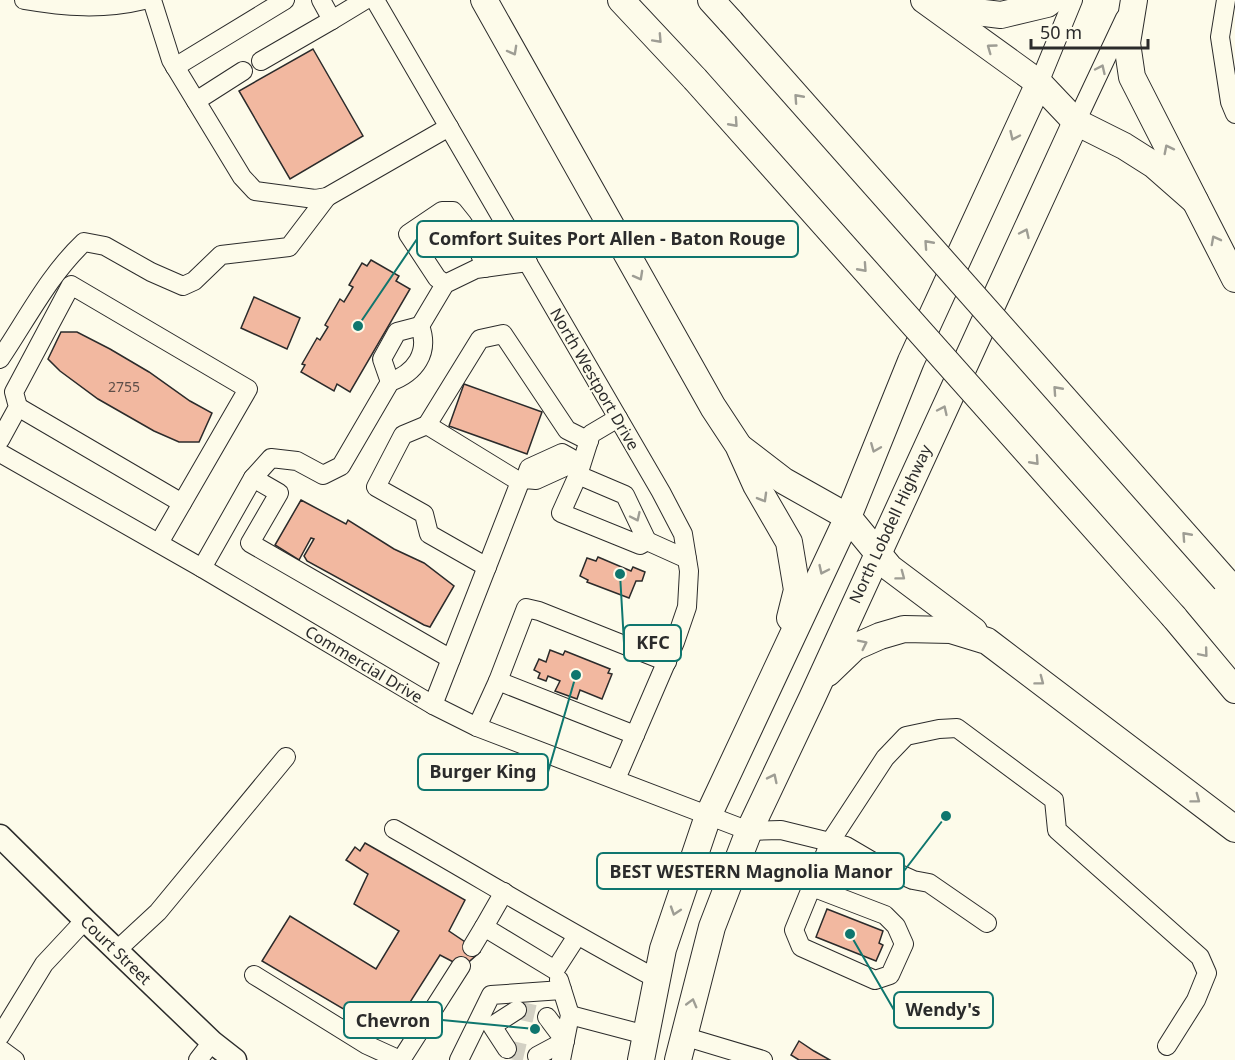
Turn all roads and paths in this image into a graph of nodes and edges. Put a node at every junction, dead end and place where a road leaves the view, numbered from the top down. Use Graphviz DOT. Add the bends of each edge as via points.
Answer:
graph roads {
  1 [pos="24,0"];
  2 [pos="144,0"];
  3 [pos="152,0"];
  4 [pos="285,0"];
  5 [pos="321,0"];
  6 [pos="365,0"];
  7 [pos="375,0"];
  8 [pos="484,0"];
  9 [pos="621,0"];
  10 [pos="711,0"];
  11 [pos="1052,0"];
  12 [pos="1074,0"];
  13 [pos="1134,0"];
  14 [pos="1226,0"];
  15 [pos="928,3"];
  16 [pos="87,4"];
  17 [pos="332,20"];
  18 [pos="261,61"];
  19 [pos="175,68"];
  20 [pos="243,71"];
  21 [pos="1039,82"];
  22 [pos="196,101"];
  23 [pos="1235,114"];
  24 [pos="1076,122"];
  25 [pos="449,127"];
  26 [pos="327,197"];
  27 [pos="1194,201"];
  28 [pos="528,262"];
  29 [pos="485,268"];
  30 [pos="1235,279"];
  31 [pos="445,284"];
  32 [pos="420,326"];
  33 [pos="0,359"];
  34 [pos="390,382"];
  35 [pos="18,407"];
  36 [pos="618,418"];
  37 [pos="426,424"];
  38 [pos="0,440"];
  39 [pos="738,445"];
  40 [pos="582,451"];
  41 [pos="0,453"];
  42 [pos="578,475"];
  43 [pos="253,478"];
  44 [pos="523,480"];
  45 [pos="182,502"];
  46 [pos="848,517"];
  47 [pos="647,541"];
  48 [pos="159,543"];
  49 [pos="878,551"];
  50 [pos="687,559"];
  51 [pos="487,567"];
  52 [pos="202,568"];
  53 [pos="1230,586"];
  54 [pos="987,641"];
  55 [pos="782,656"];
  56 [pos="451,659"];
  57 [pos="667,662"];
  58 [pos="498,681"];
  59 [pos="819,682"];
  60 [pos="1235,690"];
  61 [pos="433,705"];
  62 [pos="477,728"];
  63 [pos="635,735"];
  64 [pos="286,757"];
  65 [pos="616,779"];
  66 [pos="708,816"];
  67 [pos="1235,828"];
  68 [pos="394,830"];
  69 [pos="749,831"];
  70 [pos="0,836"];
  71 [pos="830,842"];
  72 [pos="812,886"];
  73 [pos="504,892"];
  74 [pos="85,920"];
  75 [pos="987,923"];
  76 [pos="484,927"];
  77 [pos="577,936"];
  78 [pos="472,947"];
  79 [pos="117,951"];
  80 [pos="461,966"];
  81 [pos="555,970"];
  82 [pos="254,975"];
  83 [pos="657,979"];
  84 [pos="562,990"];
  85 [pos="517,1010"];
  86 [pos="570,1015"];
  87 [pos="547,1017"];
  88 [pos="485,1025"];
  89 [pos="646,1035"];
  90 [pos="0,1036"];
  91 [pos="565,1041"];
  92 [pos="212,1042"];
  93 [pos="1167,1046"];
  94 [pos="0,1048"];
  95 [pos="681,1048"];
  96 [pos="507,1049"];
  97 [pos="537,1056"];
  98 [pos="15,1060"];
  99 [pos="198,1060"];
  100 [pos="236,1060"];
  101 [pos="400,1060"];
  102 [pos="459,1060"];
  103 [pos="561,1060"];
  104 [pos="641,1060"];
  105 [pos="763,1060"];
  1 -- 16 [label="street" via="64,6"];
  2 -- 16 [label="street" via="105,7"];
  3 -- 19 [label="street"];
  4 -- 19 [label="street"];
  5 -- 17 [label="street"];
  6 -- 17 [label="street"];
  7 -- 25 [label="street, North Westport Drive"];
  8 -- 39 [label="highway, one-way"];
  9 -- 60 [label="highway, one-way, bridge"];
  53 -- 10 [label="highway, one-way, bridge"];
  11 -- 15 [label="highway" via="1001,15"];
  12 -- 21 [label="street"];
  24 -- 13 [label="street, North Lobdell Highway, one-way"];
  27 -- 13 [label="highway, one-way" via="1132,77 1127,43"];
  14 -- 23 [label="street" via="1220,37"];
  21 -- 15 [label="highway, one-way"];
  17 -- 18 [label="street"];
  19 -- 22 [label="street"];
  20 -- 22 [label="street"];
  21 -- 24 [label="highway"];
  21 -- 46 [label="highway, one-way" via="911,361"];
  22 -- 26 [label="street" via="242,177 255,191"];
  24 -- 27 [label="highway" via="1154,165"];
  49 -- 24 [label="highway, North Lobdell Highway, one-way"];
  25 -- 26 [label="street"];
  25 -- 28 [label="street, North Westport Drive"];
  26 -- 33 [label="street" via="289,247 221,255 194,281 183,286 151,273 105,246 84,242 48,283"];
  30 -- 27 [label="highway, one-way"];
  28 -- 29 [label="street"];
  28 -- 36 [label="street, North Westport Drive"];
  29 -- 31 [label="street"];
  29 -- 31 [label="street" via="460,220 453,211 442,211 408,234"];
  31 -- 32 [label="street"];
  32 -- 34 [label="street" via="424,347 413,369"];
  32 -- 34 [label="street" via="397,332 382,359"];
  34 -- 43 [label="street" via="341,466 323,475 297,461 271,458"];
  35 -- 38 [label="street"];
  35 -- 45 [label="street"];
  35 -- 45 [label="street" via="14,392 71,285 248,389"];
  36 -- 40 [label="street" via="591,434"];
  36 -- 50 [label="street, North Westport Drive" via="683,534"];
  37 -- 40 [label="street" via="480,339 502,334"];
  37 -- 44 [label="street"];
  37 -- 51 [label="street" via="403,435 376,487 424,514 429,534"];
  39 -- 46 [label="highway" via="784,481"];
  39 -- 55 [label="highway, one-way" via="792,554 797,590"];
  40 -- 42 [label="street"];
  40 -- 44 [label="street" via="561,469 536,480"];
  41 -- 48 [label="street, Commercial Drive"];
  42 -- 47 [label="street, one-way" via="625,495"];
  42 -- 47 [label="street" via="561,513 640,545"];
  43 -- 52 [label="street"];
  43 -- 56 [label="street" via="279,493 250,543"];
  44 -- 51 [label="street"];
  45 -- 48 [label="street"];
  46 -- 49 [label="highway"];
  46 -- 55 [label="highway, one-way"];
  47 -- 50 [label="street"];
  48 -- 52 [label="street, Commercial Drive"];
  49 -- 54 [label="highway, one-way" via="890,568"];
  49 -- 59 [label="highway, North Lobdell Highway"];
  50 -- 57 [label="street, North Westport Drive" via="687,607"];
  51 -- 56 [label="street"];
  52 -- 61 [label="street, Commercial Drive"];
  59 -- 54 [label="highway, one-way" via="855,647 904,629 951,630"];
  54 -- 67 [label="highway, one-way"];
  55 -- 66 [label="highway"];
  56 -- 61 [label="street"];
  57 -- 58 [label="street" via="526,608"];
  57 -- 63 [label="street, North Westport Drive"];
  58 -- 62 [label="street"];
  58 -- 63 [label="street"];
  69 -- 59 [label="highway, North Lobdell Highway, one-way"];
  61 -- 62 [label="street, Commercial Drive"];
  62 -- 65 [label="street, Commercial Drive"];
  63 -- 65 [label="street, North Westport Drive"];
  64 -- 79 [label="street" via="158,912"];
  65 -- 66 [label="street, Commercial Drive"];
  66 -- 69 [label="street, Commercial Drive"];
  66 -- 83 [label="highway, one-way" via="663,949"];
  68 -- 73 [label="street"];
  69 -- 71 [label="street" via="781,830"];
  95 -- 69 [label="highway, North Lobdell Highway, one-way" via="712,927"];
  70 -- 74 [label="main road, Court Street"];
  71 -- 72 [label="street"];
  71 -- 75 [label="street" via="929,884"];
  71 -- 93 [label="street" via="885,758 906,736 957,728 1054,800 1057,830 1200,957 1207,973 1196,1000"];
  72 -- 72 [label="street" via="794,930 801,947 875,980 890,975 904,944 896,926 885,915"];
  73 -- 76 [label="street"];
  73 -- 77 [label="street"];
  74 -- 79 [label="main road, Court Street"];
  74 -- 90 [label="street" via="44,964"];
  76 -- 78 [label="street"];
  76 -- 81 [label="street"];
  77 -- 81 [label="street"];
  77 -- 83 [label="street"];
  79 -- 92 [label="main road, Court Street"];
  80 -- 101 [label="street"];
  81 -- 84 [label="street"];
  82 -- 101 [label="street" via="368,1045"];
  83 -- 89 [label="highway"];
  84 -- 86 [label="street"];
  84 -- 88 [label="street" via="491,995"];
  85 -- 88 [label="street"];
  86 -- 89 [label="street"];
  86 -- 91 [label="street"];
  87 -- 91 [label="street"];
  88 -- 96 [label="street"];
  88 -- 102 [label="street"];
  89 -- 104 [label="highway"];
  91 -- 97 [label="street"];
  91 -- 103 [label="street"];
  92 -- 99 [label="street"];
  92 -- 100 [label="main road, Court Street"];
  94 -- 98 [label="street"];
  95 -- 105 [label="street"];
}
